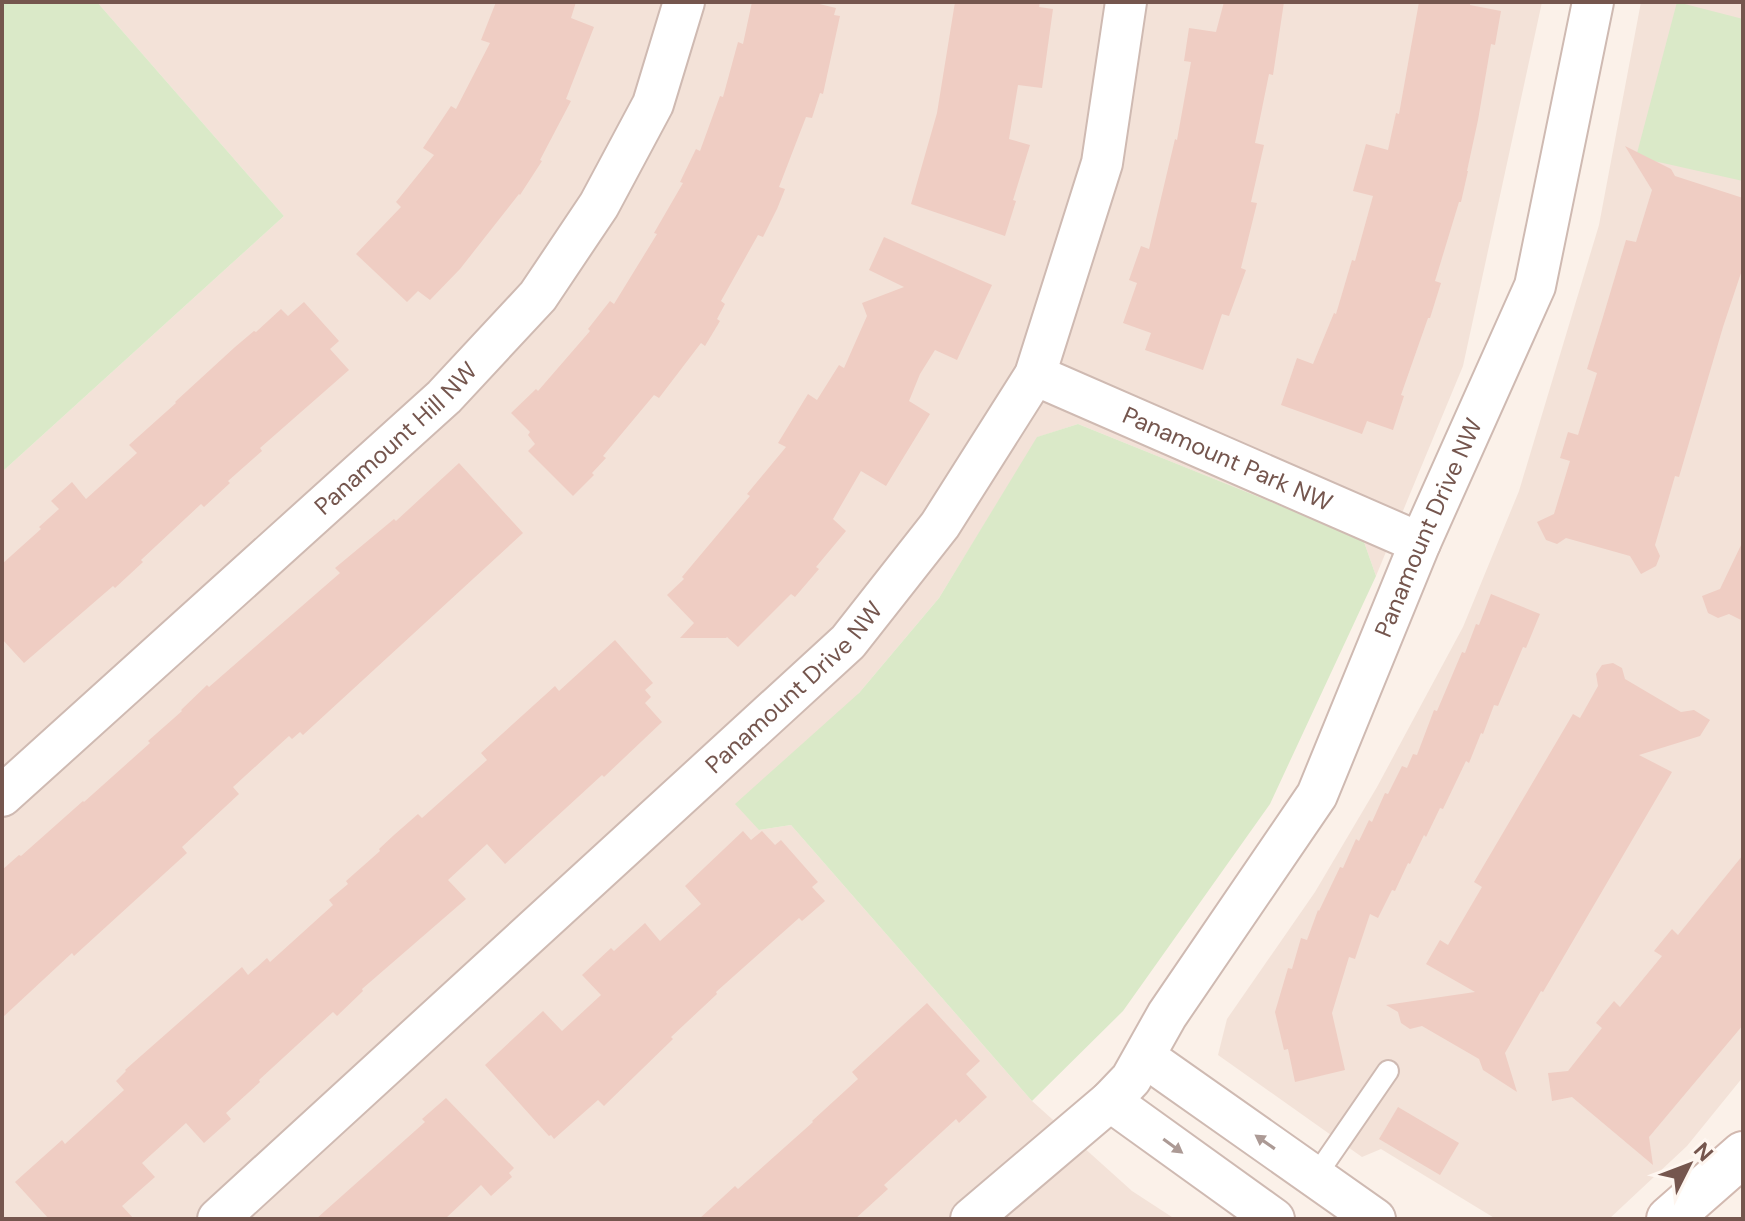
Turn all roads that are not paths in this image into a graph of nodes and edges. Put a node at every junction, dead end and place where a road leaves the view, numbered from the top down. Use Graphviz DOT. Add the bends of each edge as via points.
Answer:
graph roads {
  1 [pos="684,2"];
  2 [pos="1126,2"];
  3 [pos="1593,2"];
  4 [pos="1035,375"];
  5 [pos="1420,543"];
  6 [pos="2,796"];
  7 [pos="1145,1057"];
  8 [pos="1388,1071"];
  9 [pos="1110,1101"];
  10 [pos="1743,1154"];
  11 [pos="1743,1175"];
  12 [pos="1315,1177"];
  13 [pos="218,1219"];
  14 [pos="971,1219"];
  15 [pos="1274,1219"];
  16 [pos="1375,1219"];
  17 [pos="1669,1219"];
  18 [pos="1709,1219"];
  1 -- 6 [label="street, Panamount Hill NW" via="653,104 599,205 538,296 444,397"];
  2 -- 4 [label="street, Panamount Drive NW" via="1102,163"];
  3 -- 5 [label="street, Panamount Drive NW" via="1535,286"];
  4 -- 5 [label="street, Panamount Park NW"];
  4 -- 13 [label="street, Panamount Drive NW" via="940,525 848,642"];
  5 -- 7 [label="street, Panamount Drive NW" via="1317,795 1167,1015"];
  7 -- 9 [label="street, Panamount Drive NW"];
  12 -- 7 [label="street, one-way"];
  8 -- 12 [label="lane"];
  9 -- 14 [label="street, Panamount Drive NW"];
  9 -- 15 [label="street, one-way"];
  10 -- 17 [label="main road"];
  11 -- 18 [label="main road"];
  12 -- 16 [label="street"];
}
